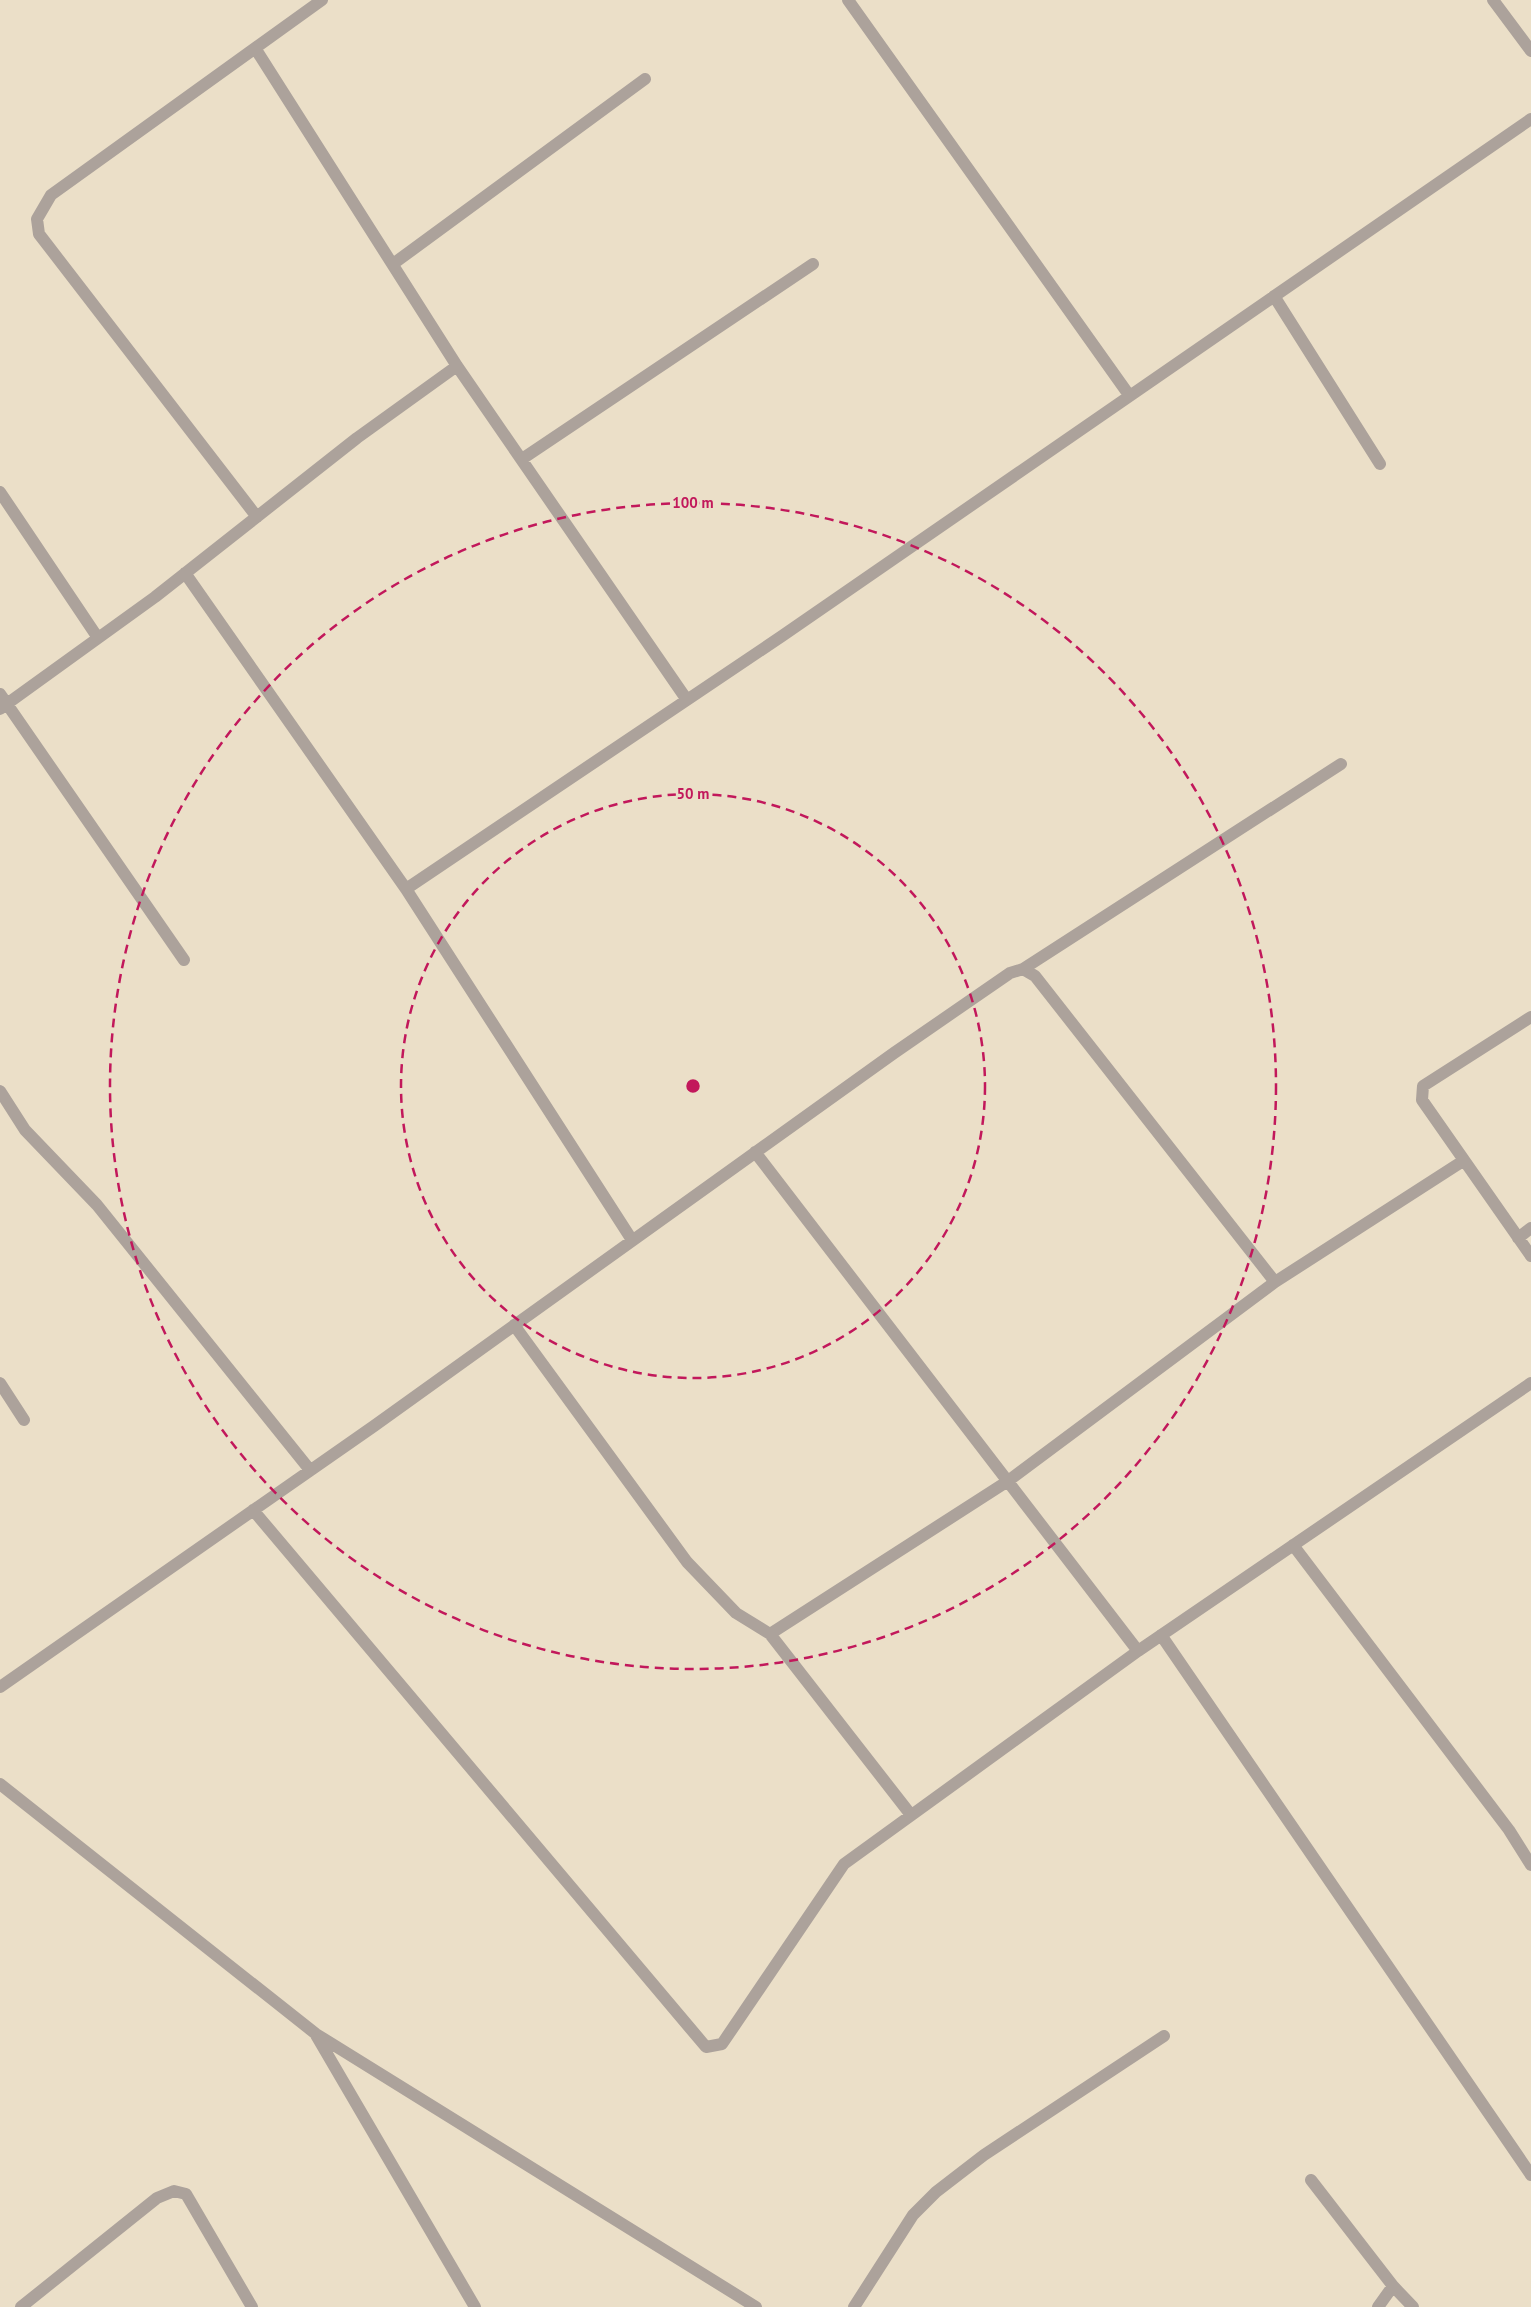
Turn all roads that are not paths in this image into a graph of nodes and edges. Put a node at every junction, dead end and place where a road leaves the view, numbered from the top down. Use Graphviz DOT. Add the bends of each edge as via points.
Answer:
graph roads {
  1 [pos="322,0"];
  2 [pos="848,0"];
  3 [pos="1494,0"];
  4 [pos="255,48"];
  5 [pos="1531,51"];
  6 [pos="645,79"];
  7 [pos="1531,119"];
  8 [pos="393,264"];
  9 [pos="814,264"];
  10 [pos="1274,296"];
  11 [pos="457,366"];
  12 [pos="1129,395"];
  13 [pos="522,459"];
  14 [pos="1380,464"];
  15 [pos="0,492"];
  16 [pos="257,516"];
  17 [pos="185,573"];
  18 [pos="98,638"];
  19 [pos="687,700"];
  20 [pos="2,702"];
  21 [pos="1341,764"];
  22 [pos="406,889"];
  23 [pos="184,960"];
  24 [pos="1023,969"];
  25 [pos="1531,1018"];
  26 [pos="0,1091"];
  27 [pos="755,1152"];
  28 [pos="1463,1161"];
  29 [pos="1531,1228"];
  30 [pos="1518,1238"];
  31 [pos="632,1240"];
  32 [pos="1531,1256"];
  33 [pos="1275,1282"];
  34 [pos="514,1325"];
  35 [pos="0,1383"];
  36 [pos="1531,1383"];
  37 [pos="24,1420"];
  38 [pos="310,1470"];
  39 [pos="1008,1481"];
  40 [pos="253,1510"];
  41 [pos="1293,1545"];
  42 [pos="770,1634"];
  43 [pos="1161,1636"];
  44 [pos="1138,1651"];
  45 [pos="0,1688"];
  46 [pos="0,1784"];
  47 [pos="911,1815"];
  48 [pos="1531,1865"];
  49 [pos="316,2034"];
  50 [pos="1164,2036"];
  51 [pos="1531,2175"];
  52 [pos="1311,2180"];
  53 [pos="1392,2286"];
  54 [pos="21,2307"];
  55 [pos="252,2307"];
  56 [pos="475,2307"];
  57 [pos="756,2307"];
  58 [pos="854,2307"];
  59 [pos="1378,2307"];
  60 [pos="1413,2307"];
  1 -- 4 [label="street"];
  2 -- 12 [label="street"];
  3 -- 5 [label="street"];
  4 -- 8 [label="street"];
  4 -- 16 [label="street" via="51,196 37,219 39,234"];
  6 -- 8 [label="street"];
  7 -- 10 [label="street"];
  8 -- 11 [label="street"];
  9 -- 13 [label="street"];
  10 -- 12 [label="street"];
  10 -- 14 [label="street"];
  11 -- 13 [label="street"];
  11 -- 16 [label="street"];
  12 -- 19 [label="street"];
  13 -- 19 [label="street"];
  15 -- 18 [label="street"];
  16 -- 17 [label="street"];
  17 -- 18 [label="street"];
  17 -- 22 [label="street"];
  18 -- 20 [label="street"];
  19 -- 22 [label="street"];
  20 -- 23 [label="street"];
  21 -- 24 [label="street"];
  22 -- 31 [label="street"];
  24 -- 27 [label="street" via="1002,978"];
  24 -- 33 [label="street" via="1035,976"];
  25 -- 28 [label="street" via="1423,1086 1422,1100 1426,1110"];
  26 -- 38 [label="street" via="25,1130 98,1205"];
  27 -- 31 [label="street"];
  27 -- 39 [label="street"];
  28 -- 30 [label="street"];
  28 -- 33 [label="street"];
  29 -- 30 [label="street"];
  30 -- 32 [label="street"];
  31 -- 34 [label="street"];
  33 -- 39 [label="street"];
  34 -- 38 [label="street"];
  34 -- 42 [label="street" via="687,1562 736,1613"];
  35 -- 37 [label="street"];
  36 -- 41 [label="street"];
  38 -- 40 [label="street"];
  39 -- 42 [label="street"];
  39 -- 44 [label="street"];
  40 -- 45 [label="street"];
  40 -- 47 [label="street" via="706,2047 722,2044 844,1864"];
  41 -- 43 [label="street"];
  41 -- 48 [label="street" via="1509,1830"];
  42 -- 47 [label="street"];
  43 -- 44 [label="street"];
  43 -- 51 [label="street"];
  44 -- 47 [label="street"];
  46 -- 49 [label="street"];
  49 -- 56 [label="street"];
  49 -- 57 [label="street"];
  50 -- 58 [label="street" via="984,2155 936,2192 912,2216"];
  52 -- 53 [label="street"];
  53 -- 59 [label="street"];
  53 -- 60 [label="street"];
  54 -- 55 [label="street" via="157,2198 174,2191 186,2194"];
}
